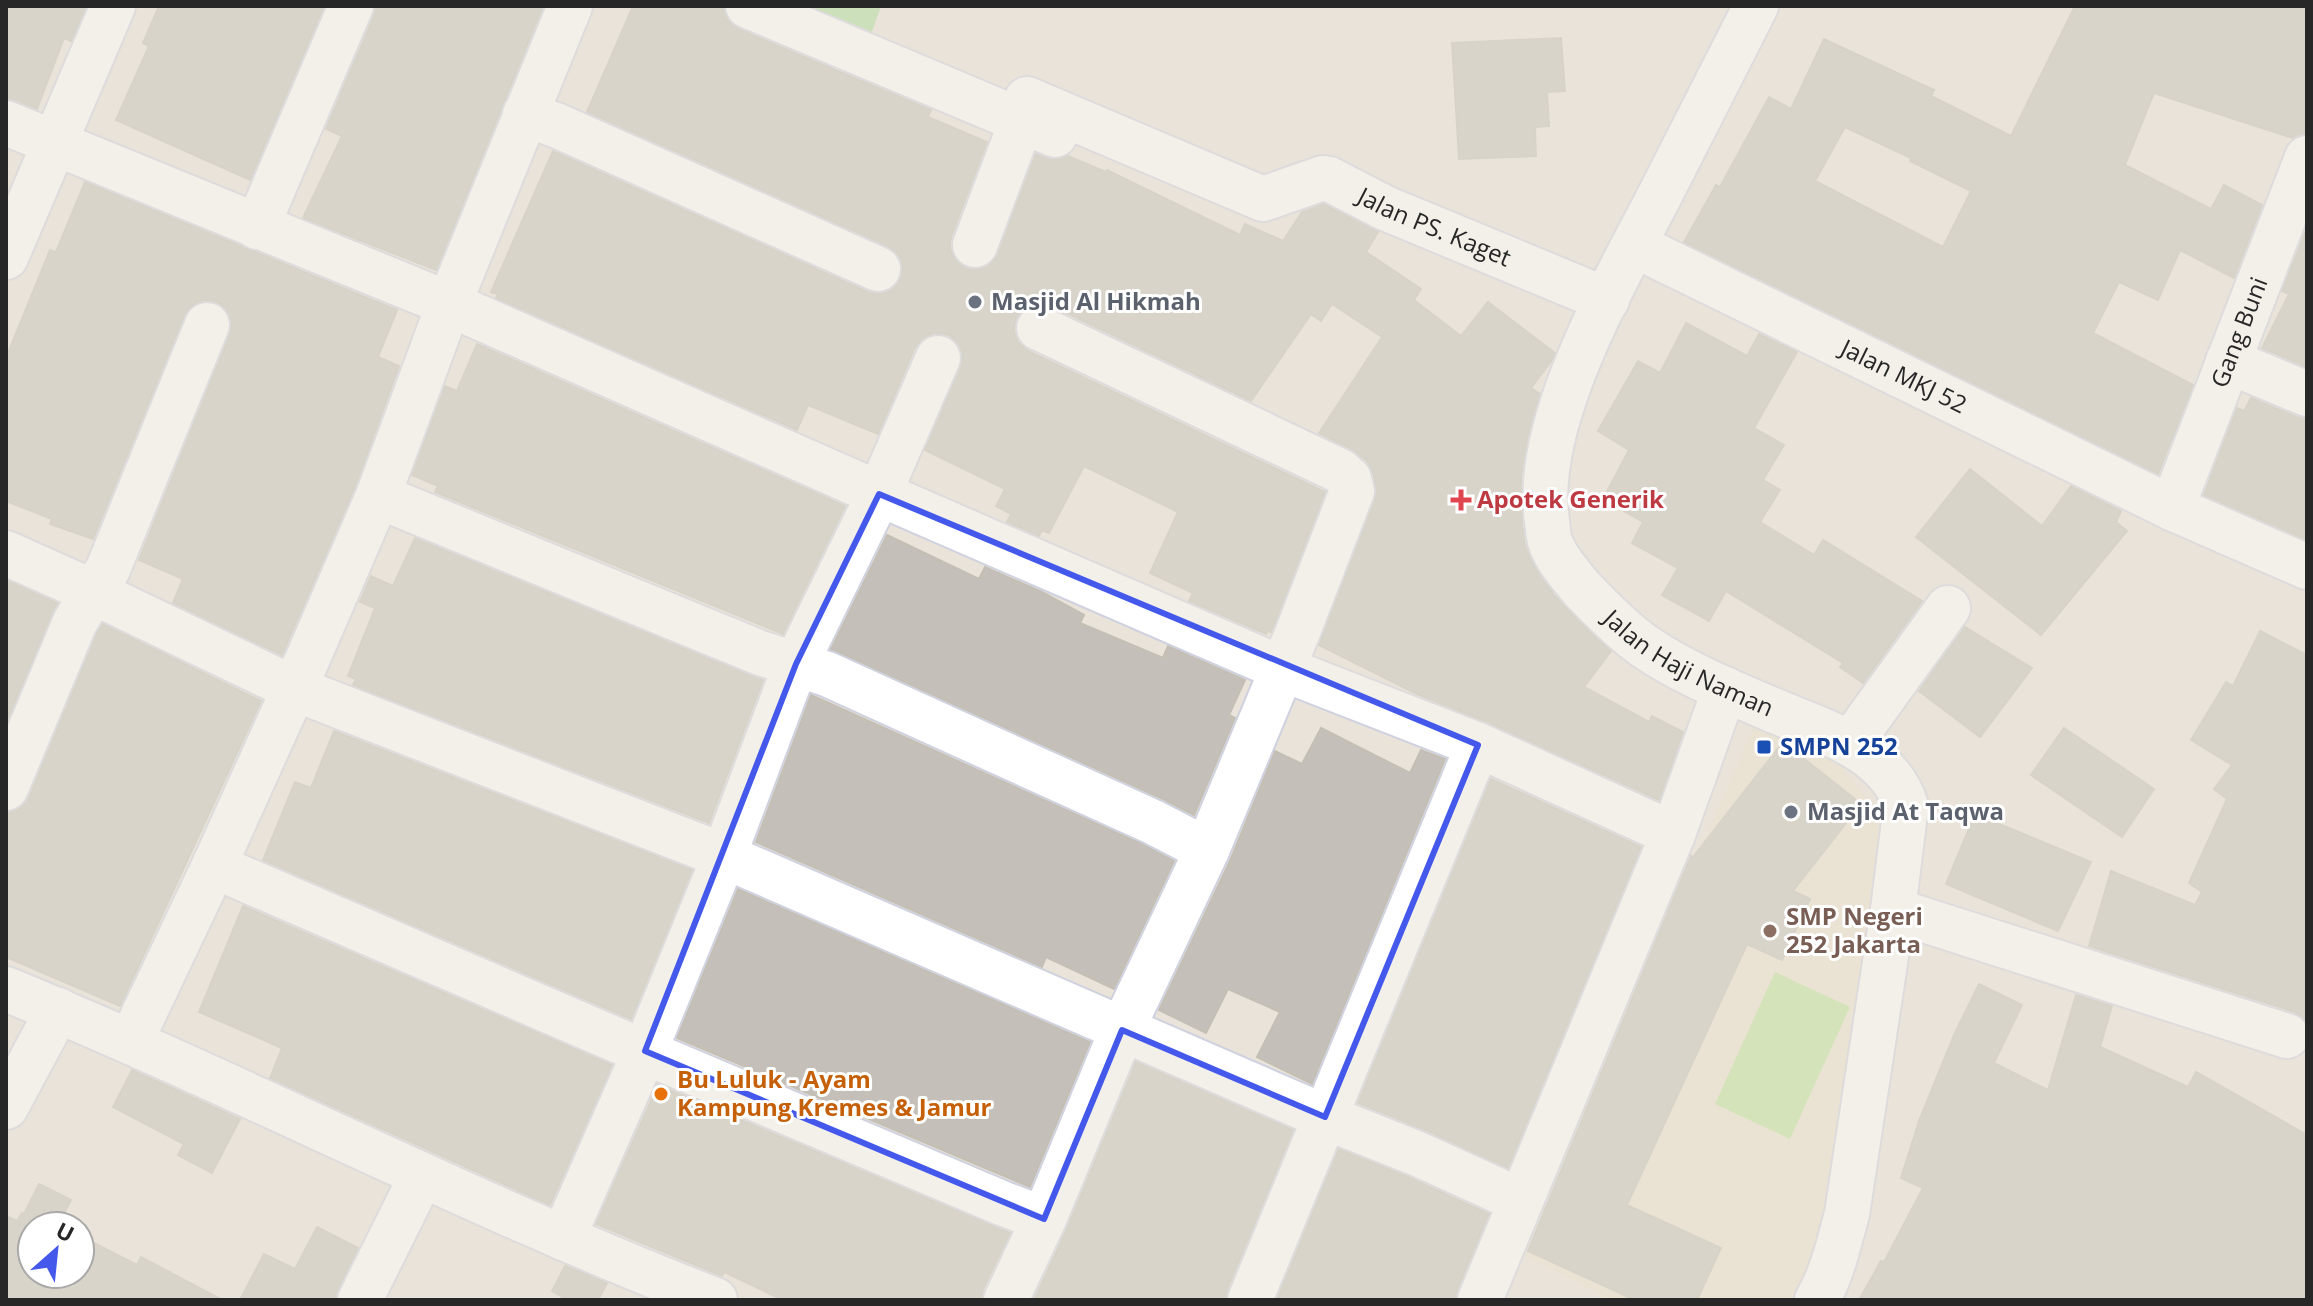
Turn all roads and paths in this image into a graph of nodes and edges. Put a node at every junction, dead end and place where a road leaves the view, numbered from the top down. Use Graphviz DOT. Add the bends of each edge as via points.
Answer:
graph roads {
  1 [pos="113,6"];
  2 [pos="351,6"];
  3 [pos="570,6"];
  4 [pos="748,6"];
  5 [pos="1756,6"];
  6 [pos="1025,110"];
  7 [pos="525,114"];
  8 [pos="6,123"];
  9 [pos="55,143"];
  10 [pos="2307,158"];
  11 [pos="2298,206"];
  12 [pos="257,227"];
  13 [pos="975,245"];
  14 [pos="1634,245"];
  15 [pos="6,257"];
  16 [pos="878,269"];
  17 [pos="1607,300"];
  18 [pos="449,304"];
  19 [pos="207,325"];
  20 [pos="1039,328"];
  21 [pos="938,358"];
  22 [pos="2228,361"];
  23 [pos="2307,394"];
  24 [pos="879,494"];
  25 [pos="378,496"];
  26 [pos="2172,508"];
  27 [pos="6,553"];
  28 [pos="2307,567"];
  29 [pos="93,592"];
  30 [pos="1948,608"];
  31 [pos="796,664"];
  32 [pos="1283,669"];
  33 [pos="293,688"];
  34 [pos="1725,689"];
  35 [pos="1850,744"];
  36 [pos="1478,745"];
  37 [pos="6,788"];
  38 [pos="1673,834"];
  39 [pos="1207,850"];
  40 [pos="724,856"];
  41 [pos="214,866"];
  42 [pos="1893,910"];
  43 [pos="6,989"];
  44 [pos="58,1010"];
  45 [pos="1122,1030"];
  46 [pos="2287,1036"];
  47 [pos="131,1041"];
  48 [pos="645,1051"];
  49 [pos="6,1107"];
  50 [pos="1325,1117"];
  51 [pos="422,1175"];
  52 [pos="1521,1201"];
  53 [pos="1044,1219"];
  54 [pos="563,1238"];
  55 [pos="360,1300"];
  56 [pos="715,1300"];
  57 [pos="1006,1300"];
  58 [pos="1250,1300"];
  59 [pos="1480,1300"];
  60 [pos="1817,1300"];
  1 -- 9 [label="street"];
  2 -- 12 [label="street"];
  3 -- 7 [label="street"];
  4 -- 6 [label="street"];
  5 -- 14 [label="street, Jalan Haji Naman"];
  6 -- 13 [label="street"];
  6 -- 17 [label="street, Jalan PS. Kaget" via="1253,206 1329,179 1385,208"];
  7 -- 16 [label="street"];
  7 -- 18 [label="street"];
  8 -- 9 [label="street"];
  9 -- 12 [label="street"];
  9 -- 15 [label="street"];
  10 -- 11 [label="street, Gang Buni"];
  11 -- 22 [label="street, Gang Buni"];
  12 -- 18 [label="street"];
  14 -- 17 [label="street, Jalan Haji Naman"];
  14 -- 26 [label="street, Jalan MKJ 52"];
  17 -- 34 [label="street, Jalan Haji Naman" via="1557,422 1545,507 1551,545 1595,602 1644,646"];
  18 -- 24 [label="street"];
  18 -- 25 [label="street"];
  19 -- 29 [label="street" via="108,569"];
  20 -- 32 [label="street" via="1349,479 1352,491"];
  21 -- 24 [label="street"];
  22 -- 23 [label="street"];
  22 -- 26 [label="street, Gang Buni"];
  24 -- 31 [label="street"];
  24 -- 32 [label="street"];
  25 -- 31 [label="street"];
  25 -- 33 [label="street"];
  26 -- 28 [label="street, Jalan MKJ 52"];
  27 -- 29 [label="street"];
  29 -- 33 [label="street"];
  29 -- 37 [label="street" via="75,622"];
  30 -- 35 [label="street"];
  31 -- 39 [label="street"];
  31 -- 40 [label="street"];
  32 -- 36 [label="street"];
  32 -- 39 [label="street"];
  33 -- 40 [label="street"];
  33 -- 41 [label="street"];
  34 -- 35 [label="street, Jalan Haji Naman"];
  34 -- 38 [label="street"];
  35 -- 42 [label="street, Jalan Haji Naman" via="1891,775 1906,806"];
  36 -- 38 [label="street"];
  36 -- 50 [label="street"];
  38 -- 52 [label="street"];
  39 -- 45 [label="street"];
  40 -- 45 [label="street"];
  40 -- 48 [label="street"];
  41 -- 47 [label="street"];
  41 -- 48 [label="street"];
  42 -- 46 [label="street"];
  42 -- 60 [label="street, Jalan Haji Naman" via="1847,1214"];
  43 -- 44 [label="street"];
  44 -- 47 [label="street"];
  44 -- 49 [label="street"];
  45 -- 50 [label="street"];
  45 -- 53 [label="street"];
  47 -- 51 [label="street"];
  48 -- 53 [label="street"];
  48 -- 54 [label="street"];
  50 -- 52 [label="street"];
  50 -- 58 [label="street"];
  51 -- 54 [label="street"];
  51 -- 55 [label="street"];
  52 -- 59 [label="street"];
  53 -- 57 [label="street"];
  54 -- 56 [label="street"];
}
